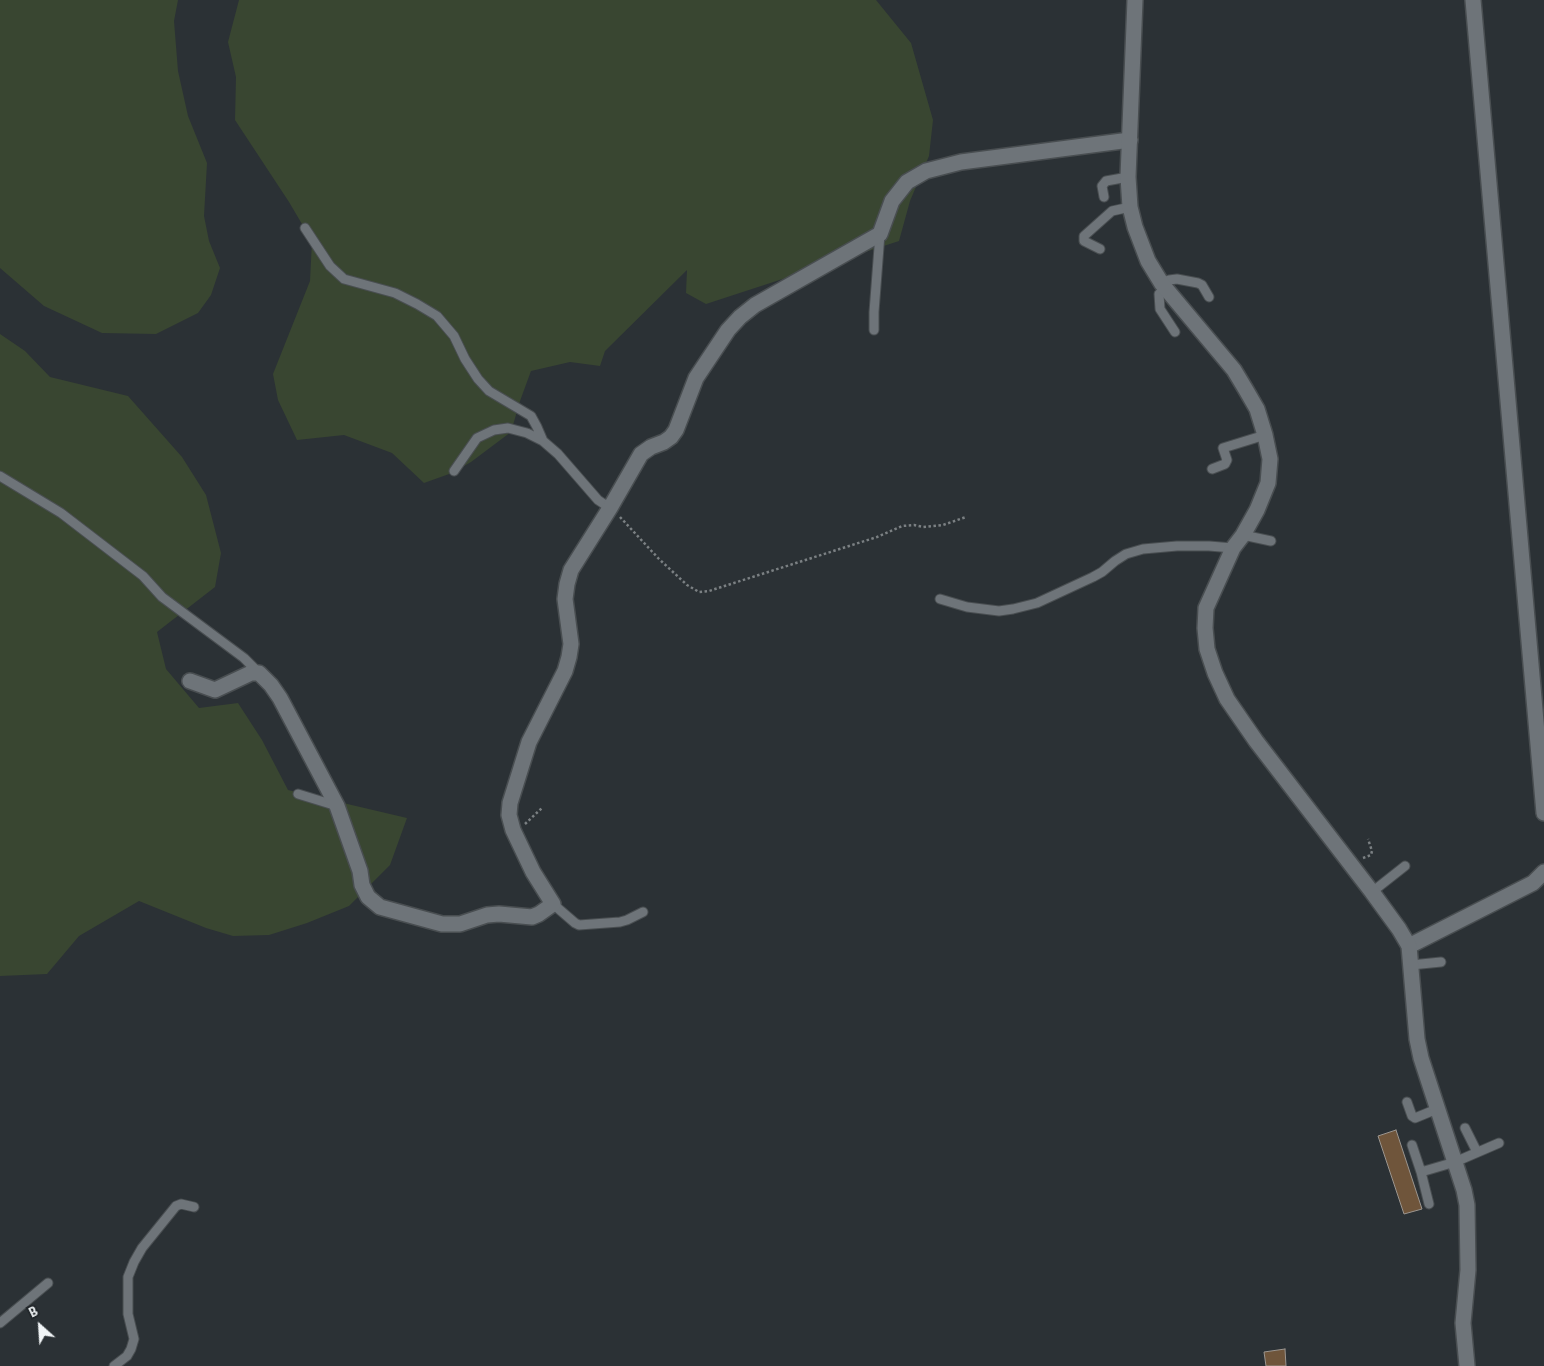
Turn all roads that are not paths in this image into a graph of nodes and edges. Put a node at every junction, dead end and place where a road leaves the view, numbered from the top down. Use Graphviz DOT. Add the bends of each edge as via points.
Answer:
graph roads {
  1 [pos="1134,0"];
  2 [pos="1473,0"];
  3 [pos="1130,140"];
  4 [pos="1128,177"];
  5 [pos="1104,197"];
  6 [pos="1130,207"];
  7 [pos="305,228"];
  8 [pos="880,234"];
  9 [pos="1100,249"];
  10 [pos="1164,286"];
  11 [pos="1209,297"];
  12 [pos="874,330"];
  13 [pos="1175,332"];
  14 [pos="1265,435"];
  15 [pos="543,441"];
  16 [pos="1212,469"];
  17 [pos="454,471"];
  18 [pos="0,476"];
  19 [pos="610,508"];
  20 [pos="1243,535"];
  21 [pos="1271,541"];
  22 [pos="1233,548"];
  23 [pos="940,599"];
  24 [pos="259,674"];
  25 [pos="190,681"];
  26 [pos="298,794"];
  27 [pos="337,806"];
  28 [pos="1544,813"];
  29 [pos="1405,866"];
  30 [pos="1544,872"];
  31 [pos="1372,892"];
  32 [pos="553,904"];
  33 [pos="643,912"];
  34 [pos="1409,946"];
  35 [pos="1441,962"];
  36 [pos="1410,965"];
  37 [pos="1407,1102"];
  38 [pos="1437,1109"];
  39 [pos="1465,1128"];
  40 [pos="1499,1143"];
  41 [pos="1412,1144"];
  42 [pos="1477,1152"];
  43 [pos="1455,1162"];
  44 [pos="1421,1172"];
  45 [pos="1429,1204"];
  46 [pos="194,1206"];
  47 [pos="48,1283"];
  48 [pos="0,1323"];
  49 [pos="114,1366"];
  50 [pos="1466,1366"];
  1 -- 3 [label="street"];
  2 -- 28 [label="street"];
  3 -- 4 [label="street"];
  3 -- 8 [label="street" via="961,162 926,171 907,182 892,200"];
  4 -- 5 [label="lane" via="1106,181 1102,186"];
  4 -- 6 [label="street"];
  6 -- 9 [label="lane" via="1112,211 1084,236 1084,241"];
  6 -- 10 [label="street" via="1134,227 1148,260"];
  7 -- 15 [label="lane" via="330,266 344,279 395,294 437,316 454,336 478,379 489,391 531,416"];
  8 -- 12 [label="lane"];
  8 -- 19 [label="street" via="755,305 740,317 696,378 676,430 664,442 641,454"];
  10 -- 11 [label="lane" via="1169,280 1177,279 1198,283"];
  10 -- 13 [label="lane" via="1159,294 1160,309"];
  10 -- 14 [label="street" via="1234,370 1256,409"];
  14 -- 16 [label="lane" via="1223,448 1225,464"];
  14 -- 20 [label="street" via="1270,459 1268,483"];
  15 -- 17 [label="lane" via="508,428 494,430 477,438"];
  15 -- 19 [label="lane" via="598,500"];
  18 -- 24 [label="lane" via="61,514 143,576 162,596 244,658"];
  19 -- 32 [label="street" via="571,570 566,584 571,644 569,657 529,742 510,803 513,830"];
  20 -- 21 [label="lane"];
  20 -- 22 [label="street"];
  22 -- 23 [label="lane" via="1177,546 1144,549 1126,554 1102,572 1038,603 1013,609 999,611 967,607"];
  22 -- 31 [label="street" via="1206,608 1207,650 1215,673 1227,699 1256,741"];
  24 -- 25 [label="street" via="251,673 215,690"];
  24 -- 27 [label="street" via="280,698"];
  26 -- 27 [label="lane"];
  27 -- 32 [label="street" via="362,885 368,897 380,907 442,924 460,924 487,915 532,916"];
  29 -- 31 [label="lane"];
  30 -- 34 [label="street" via="1533,883"];
  31 -- 34 [label="street"];
  32 -- 33 [label="lane" via="579,925 620,922"];
  34 -- 36 [label="street"];
  35 -- 36 [label="lane"];
  36 -- 38 [label="street" via="1417,1039"];
  37 -- 38 [label="lane" via="1415,1118"];
  38 -- 43 [label="street"];
  39 -- 42 [label="lane"];
  40 -- 42 [label="lane"];
  41 -- 44 [label="lane"];
  42 -- 43 [label="lane"];
  43 -- 44 [label="lane"];
  43 -- 50 [label="street" via="1467,1205 1468,1270 1463,1323"];
  44 -- 45 [label="lane"];
  46 -- 49 [label="lane" via="176,1206 134,1262 128,1277 128,1314 134,1339 128,1356"];
  47 -- 48 [label="lane"];
}
